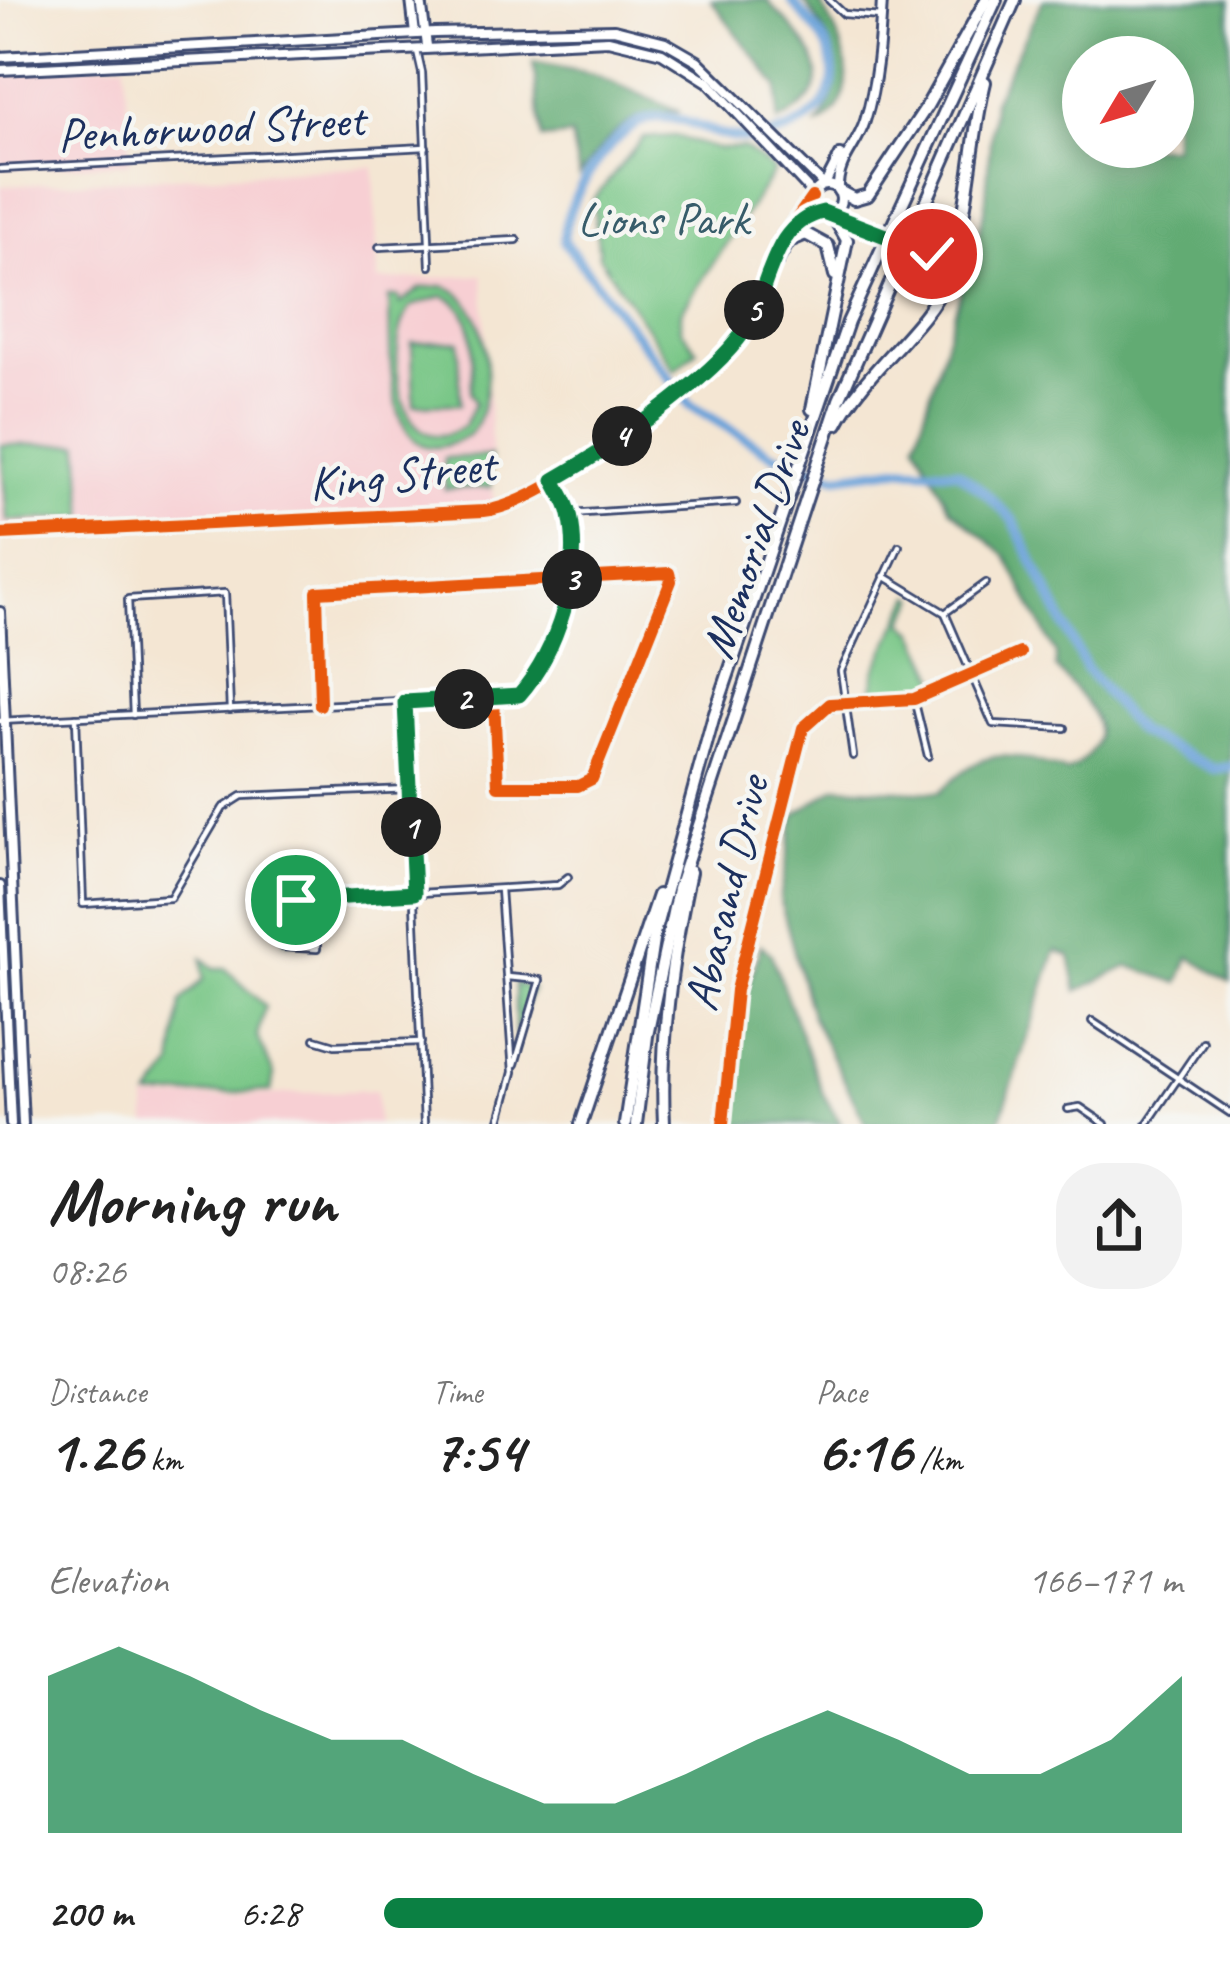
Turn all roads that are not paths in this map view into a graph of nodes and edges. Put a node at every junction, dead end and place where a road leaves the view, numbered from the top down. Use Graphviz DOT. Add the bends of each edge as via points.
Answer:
graph roads {
  1 [pos="411,0"];
  2 [pos="421,0"];
  3 [pos="830,0"];
  4 [pos="882,0"];
  5 [pos="986,0"];
  6 [pos="996,0"];
  7 [pos="1015,0"];
  8 [pos="881,17"];
  9 [pos="415,34"];
  10 [pos="427,34"];
  11 [pos="428,46"];
  12 [pos="416,47"];
  13 [pos="991,56"];
  14 [pos="0,57"];
  15 [pos="0,70"];
  16 [pos="422,73"];
  17 [pos="726,93"];
  18 [pos="861,132"];
  19 [pos="426,147"];
  20 [pos="0,169"];
  21 [pos="809,180"];
  22 [pos="824,184"];
  23 [pos="839,194"];
  24 [pos="813,195"];
  25 [pos="827,214"];
  26 [pos="865,226"];
  27 [pos="517,240"];
  28 [pos="428,244"];
  29 [pos="379,247"];
  30 [pos="776,255"];
  31 [pos="950,263"];
  32 [pos="430,266"];
  33 [pos="771,271"];
  34 [pos="836,284"];
  35 [pos="806,443"];
  36 [pos="825,447"];
  37 [pos="554,480"];
  38 [pos="736,503"];
  39 [pos="570,514"];
  40 [pos="0,533"];
  41 [pos="898,546"];
  42 [pos="884,576"];
  43 [pos="572,581"];
  44 [pos="986,583"];
  45 [pos="0,612"];
  46 [pos="945,613"];
  47 [pos="1020,653"];
  48 [pos="971,675"];
  49 [pos="494,698"];
  50 [pos="914,699"];
  51 [pos="405,702"];
  52 [pos="842,702"];
  53 [pos="320,705"];
  54 [pos="230,710"];
  55 [pos="133,715"];
  56 [pos="76,717"];
  57 [pos="2,721"];
  58 [pos="1065,728"];
  59 [pos="928,756"];
  60 [pos="854,757"];
  61 [pos="409,789"];
  62 [pos="707,796"];
  63 [pos="688,813"];
  64 [pos="568,878"];
  65 [pos="0,886"];
  66 [pos="500,889"];
  67 [pos="414,893"];
  68 [pos="316,898"];
  69 [pos="0,905"];
  70 [pos="13,905"];
  71 [pos="507,977"];
  72 [pos="1092,1021"];
  73 [pos="315,1039"];
  74 [pos="421,1042"];
  75 [pos="1203,1042"];
  76 [pos="513,1072"];
  77 [pos="1179,1078"];
  78 [pos="1068,1109"];
  79 [pos="1230,1112"];
  80 [pos="10,1124"];
  81 [pos="23,1124"];
  82 [pos="424,1124"];
  83 [pos="500,1124"];
  84 [pos="580,1124"];
  85 [pos="625,1124"];
  86 [pos="636,1124"];
  87 [pos="664,1124"];
  88 [pos="722,1124"];
  89 [pos="1105,1124"];
  90 [pos="1147,1124"];
  1 -- 9 [label="main road"];
  2 -- 10 [label="main road"];
  3 -- 8 [label="street" via="844,14"];
  4 -- 8 [label="main road"];
  5 -- 23 [label="highway" via="868,195"];
  6 -- 35 [label="highway, Memorial Drive" via="848,322"];
  7 -- 13 [label="highway, Memorial Drive"];
  8 -- 18 [label="main road"];
  9 -- 10 [label="main road"];
  9 -- 12 [label="main road"];
  9 -- 14 [label="main road"];
  10 -- 11 [label="main road"];
  10 -- 17 [label="main road" via="614,29 682,50"];
  11 -- 12 [label="main road"];
  11 -- 16 [label="street"];
  11 -- 17 [label="main road" via="638,45"];
  12 -- 15 [label="main road"];
  12 -- 16 [label="street"];
  13 -- 31 [label="highway"];
  13 -- 36 [label="highway, Memorial Drive" via="867,330"];
  16 -- 19 [label="street"];
  17 -- 21 [label="main road"];
  18 -- 22 [label="main road, King Street"];
  18 -- 23 [label="main road" via="841,164"];
  19 -- 20 [label="street, Penhorwood Street"];
  19 -- 28 [label="street"];
  21 -- 22 [label="main road"];
  21 -- 24 [label="main road"];
  22 -- 23 [label="main road"];
  22 -- 24 [label="main road, King Street"];
  23 -- 25 [label="main road, King Street"];
  23 -- 26 [label="main road"];
  24 -- 25 [label="main road"];
  24 -- 30 [label="main road, King Street"];
  25 -- 26 [label="main road"];
  25 -- 30 [label="main road, King Street" via="797,225"];
  25 -- 34 [label="highway" via="847,241"];
  26 -- 31 [label="main road, bridge"];
  27 -- 28 [label="street"];
  28 -- 29 [label="street"];
  28 -- 32 [label="street"];
  30 -- 33 [label="main road, King Street"];
  31 -- 36 [label="highway" via="943,287 858,387"];
  33 -- 34 [label="highway" via="789,241 812,234 828,246"];
  33 -- 37 [label="main road, King Street" via="742,334 669,400"];
  34 -- 35 [label="highway"];
  35 -- 63 [label="highway, Memorial Drive"];
  36 -- 62 [label="highway, Memorial Drive"];
  37 -- 39 [label="street"];
  37 -- 40 [label="main road, King Street" via="484,511"];
  38 -- 39 [label="street"];
  39 -- 43 [label="street"];
  41 -- 42 [label="street"];
  42 -- 46 [label="street"];
  42 -- 52 [label="street" via="841,671"];
  43 -- 49 [label="street" via="536,676 519,695"];
  43 -- 49 [label="street" via="669,573 671,581 592,779 498,786"];
  43 -- 53 [label="street" via="317,592"];
  44 -- 46 [label="street"];
  45 -- 57 [label="main road"];
  46 -- 48 [label="street"];
  47 -- 48 [label="street"];
  48 -- 50 [label="street"];
  48 -- 58 [label="street" via="992,724"];
  49 -- 51 [label="street"];
  50 -- 52 [label="street"];
  50 -- 59 [label="street"];
  51 -- 53 [label="street"];
  51 -- 61 [label="street"];
  52 -- 60 [label="street"];
  52 -- 88 [label="main road, Abasand Drive" via="812,717 797,742 732,1011"];
  53 -- 54 [label="street"];
  54 -- 55 [label="street"];
  54 -- 55 [label="street" via="226,593 128,599"];
  55 -- 56 [label="street"];
  56 -- 57 [label="street"];
  56 -- 61 [label="street" via="83,904 170,898 224,808 242,796"];
  57 -- 70 [label="main road"];
  61 -- 67 [label="street"];
  62 -- 86 [label="highway, Memorial Drive" via="659,972"];
  62 -- 87 [label="highway" via="669,972"];
  63 -- 84 [label="highway"];
  63 -- 85 [label="highway, Memorial Drive" via="654,934"];
  64 -- 66 [label="street"];
  65 -- 69 [label="main road"];
  66 -- 67 [label="street"];
  66 -- 71 [label="street"];
  67 -- 68 [label="street"];
  67 -- 74 [label="street"];
  68 -- 68 [label="street" via="296,900 276,940 283,947 317,949"];
  69 -- 70 [label="street"];
  69 -- 80 [label="main road"];
  70 -- 81 [label="main road"];
  71 -- 76 [label="street"];
  71 -- 76 [label="street" via="540,980"];
  72 -- 77 [label="street"];
  73 -- 74 [label="street"];
  74 -- 82 [label="street"];
  75 -- 77 [label="street"];
  76 -- 83 [label="street"];
  77 -- 79 [label="street"];
  77 -- 90 [label="street"];
  78 -- 89 [label="street" via="1080,1107"];
}
